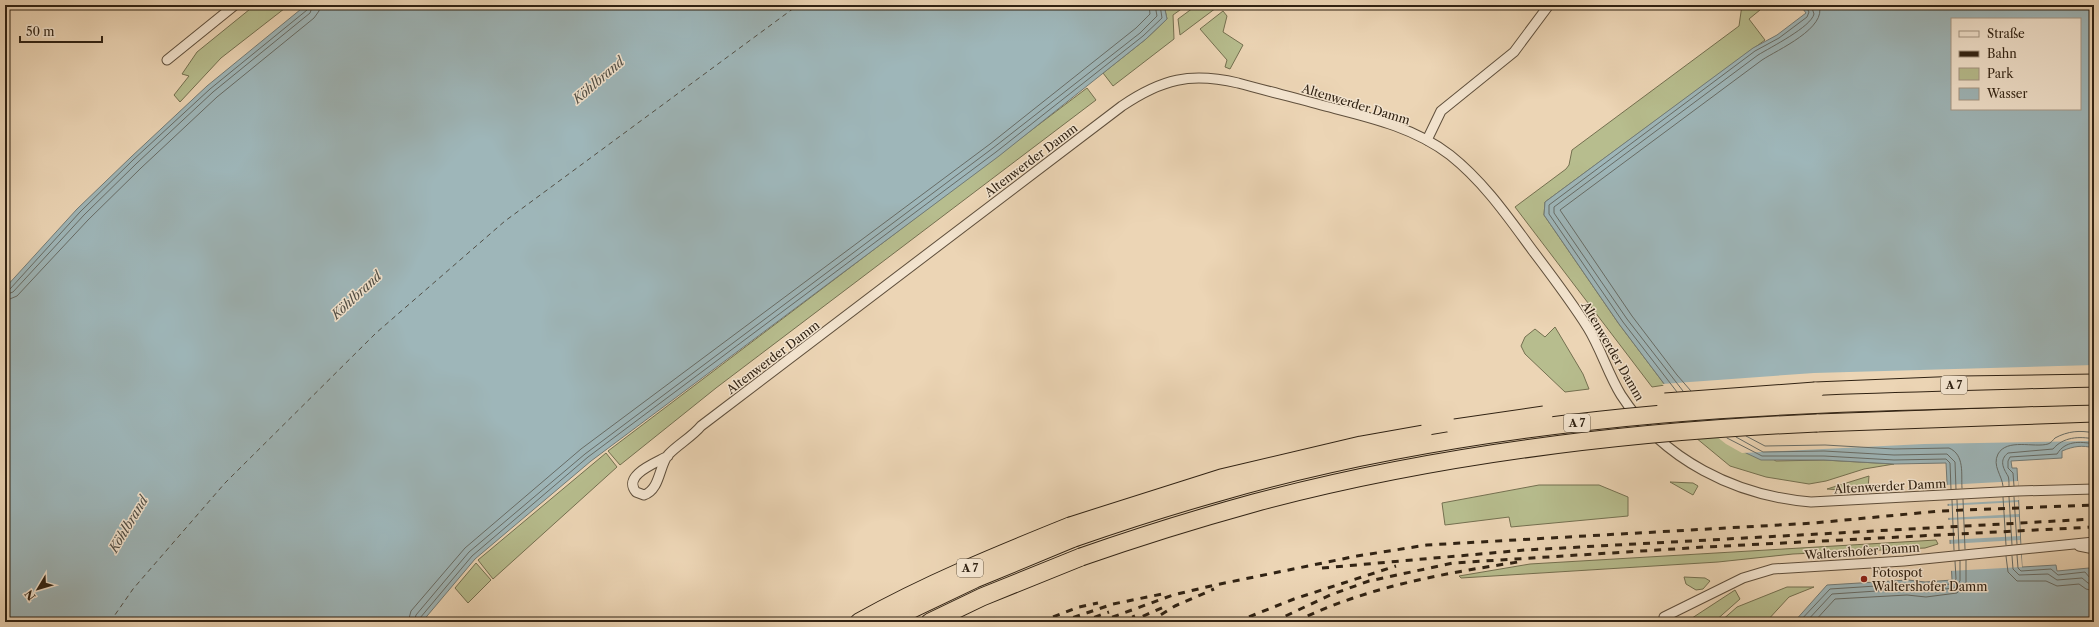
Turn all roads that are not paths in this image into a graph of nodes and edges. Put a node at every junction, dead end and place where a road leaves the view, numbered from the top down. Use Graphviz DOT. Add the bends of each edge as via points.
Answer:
graph roads {
  1 [pos="235,5"];
  2 [pos="1549,5"];
  3 [pos="166,60"];
  4 [pos="1427,140"];
  5 [pos="2094,383"];
  6 [pos="2094,396"];
  7 [pos="2094,413"];
  8 [pos="668,456"];
  9 [pos="2094,489"];
  10 [pos="2094,542"];
  11 [pos="2072,545"];
  12 [pos="2094,549"];
  13 [pos="1664,617"];
  14 [pos="872,620"];
  15 [pos="930,622"];
  1 -- 3 [label="street"];
  2 -- 4 [label="street" via="1514,52 1441,111"];
  4 -- 8 [label="street, Altenwerder Damm" via="1347,111 1216,79 1183,78 1157,85 1122,106 708,422"];
  4 -- 9 [label="street, Altenwerder Damm" via="1465,168 1494,199 1584,323 1628,405 1650,430 1678,454 1710,475 1729,484 1780,499 1822,501"];
  5 -- 14 [label="highway, A 7, bridge" via="1954,385 1701,399 1502,420 1361,445 1221,478 1077,524 921,590"];
  6 -- 14 [label="highway, A 7, bridge" via="1815,403 1662,414 1533,428 1412,448 1224,490 1150,512 1034,554"];
  7 -- 15 [label="highway, A 7, bridge" via="1738,427 1595,441 1437,464 1255,503 1145,535 1036,575"];
  10 -- 11 [label="street, Waltershofer Damm"];
  11 -- 12 [label="street, Waltershofer Damm"];
  11 -- 13 [label="street, Waltershofer Damm" via="1773,569 1743,578"];
}
